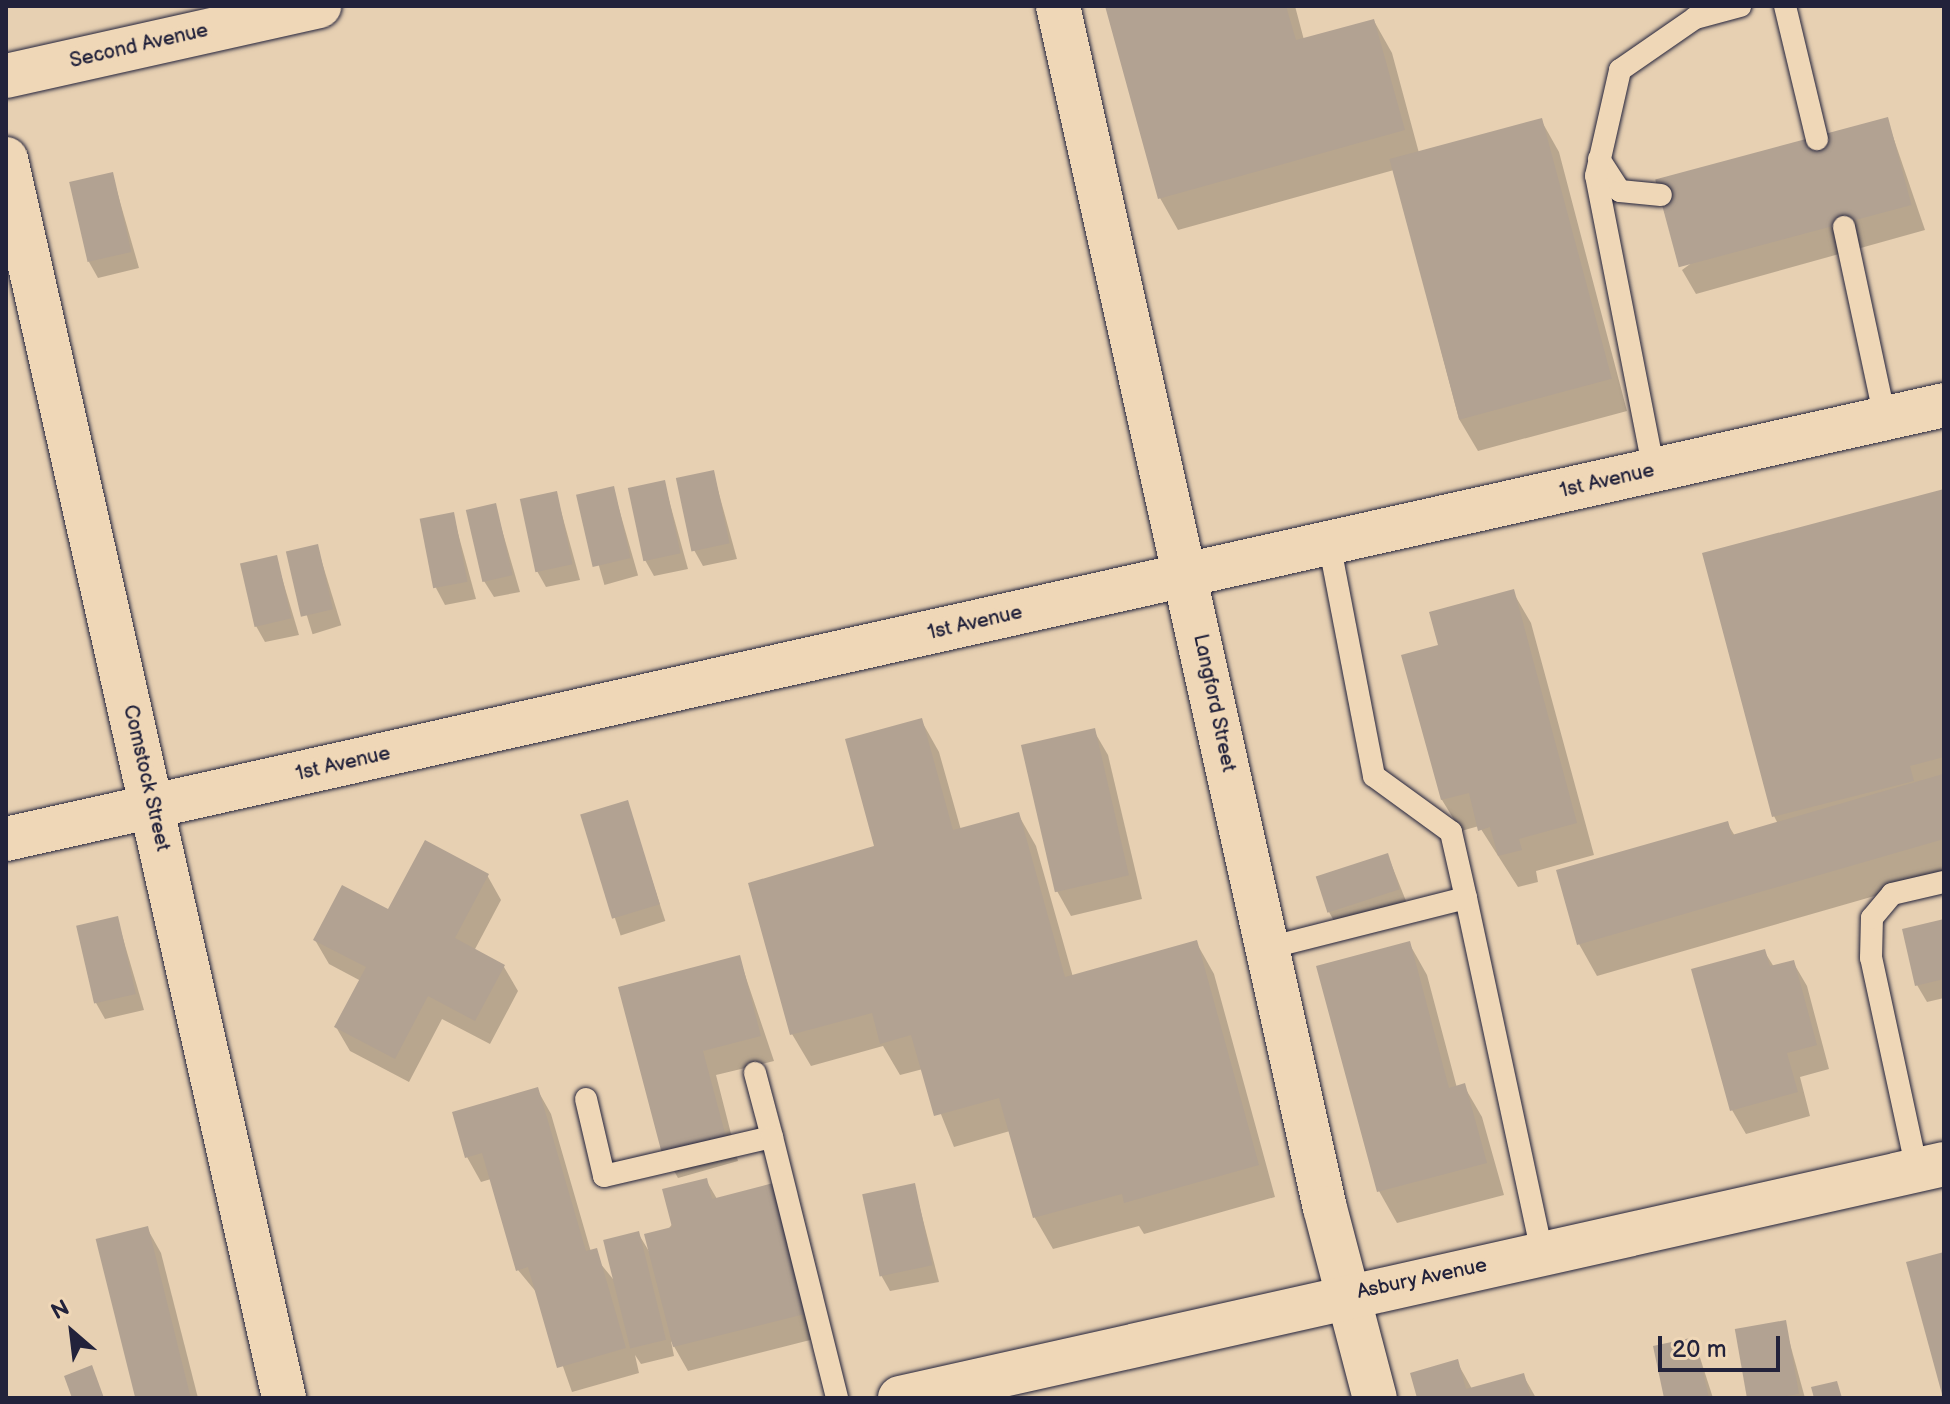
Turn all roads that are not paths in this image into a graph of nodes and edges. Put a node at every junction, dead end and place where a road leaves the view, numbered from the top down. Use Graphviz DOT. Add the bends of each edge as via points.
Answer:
graph roads {
  1 [pos="319,6"];
  2 [pos="1058,6"];
  3 [pos="1740,6"];
  4 [pos="1785,6"];
  5 [pos="6,76"];
  6 [pos="1817,139"];
  7 [pos="6,159"];
  8 [pos="1599,159"];
  9 [pos="1661,195"];
  10 [pos="1844,227"];
  11 [pos="1944,405"];
  12 [pos="1885,418"];
  13 [pos="1654,471"];
  14 [pos="1329,543"];
  15 [pos="1186,576"];
  16 [pos="152,806"];
  17 [pos="6,839"];
  18 [pos="1944,882"];
  19 [pos="1466,898"];
  20 [pos="1268,948"];
  21 [pos="755,1073"];
  22 [pos="586,1099"];
  23 [pos="772,1137"];
  24 [pos="1931,1167"];
  25 [pos="1542,1253"];
  26 [pos="1348,1295"];
  27 [pos="284,1398"];
  28 [pos="837,1398"];
  29 [pos="900,1398"];
  30 [pos="1375,1398"];
  1 -- 5 [label="street, Second Avenue"];
  2 -- 15 [label="street, Langford Street"];
  3 -- 8 [label="lane" via="1695,18 1620,70"];
  4 -- 6 [label="lane"];
  7 -- 16 [label="street, Comstock Street"];
  8 -- 9 [label="lane" via="1620,191"];
  8 -- 13 [label="lane" via="1596,176"];
  10 -- 12 [label="lane"];
  11 -- 12 [label="street, 1st Avenue"];
  12 -- 13 [label="street, 1st Avenue"];
  13 -- 14 [label="street, 1st Avenue"];
  14 -- 15 [label="street, 1st Avenue"];
  14 -- 19 [label="lane" via="1374,776 1451,832"];
  15 -- 16 [label="street, 1st Avenue"];
  15 -- 20 [label="street, Langford Street"];
  16 -- 17 [label="street, 1st Avenue"];
  16 -- 27 [label="street, Comstock Street"];
  18 -- 24 [label="lane" via="1892,894 1872,918 1871,958"];
  19 -- 20 [label="lane"];
  19 -- 25 [label="lane"];
  20 -- 26 [label="street, Langford Street"];
  21 -- 23 [label="lane"];
  22 -- 23 [label="lane" via="604,1176"];
  23 -- 28 [label="lane"];
  24 -- 25 [label="street, Asbury Avenue"];
  25 -- 26 [label="street, Asbury Avenue"];
  26 -- 29 [label="street, Asbury Avenue"];
  26 -- 30 [label="street, Langford Street"];
}
